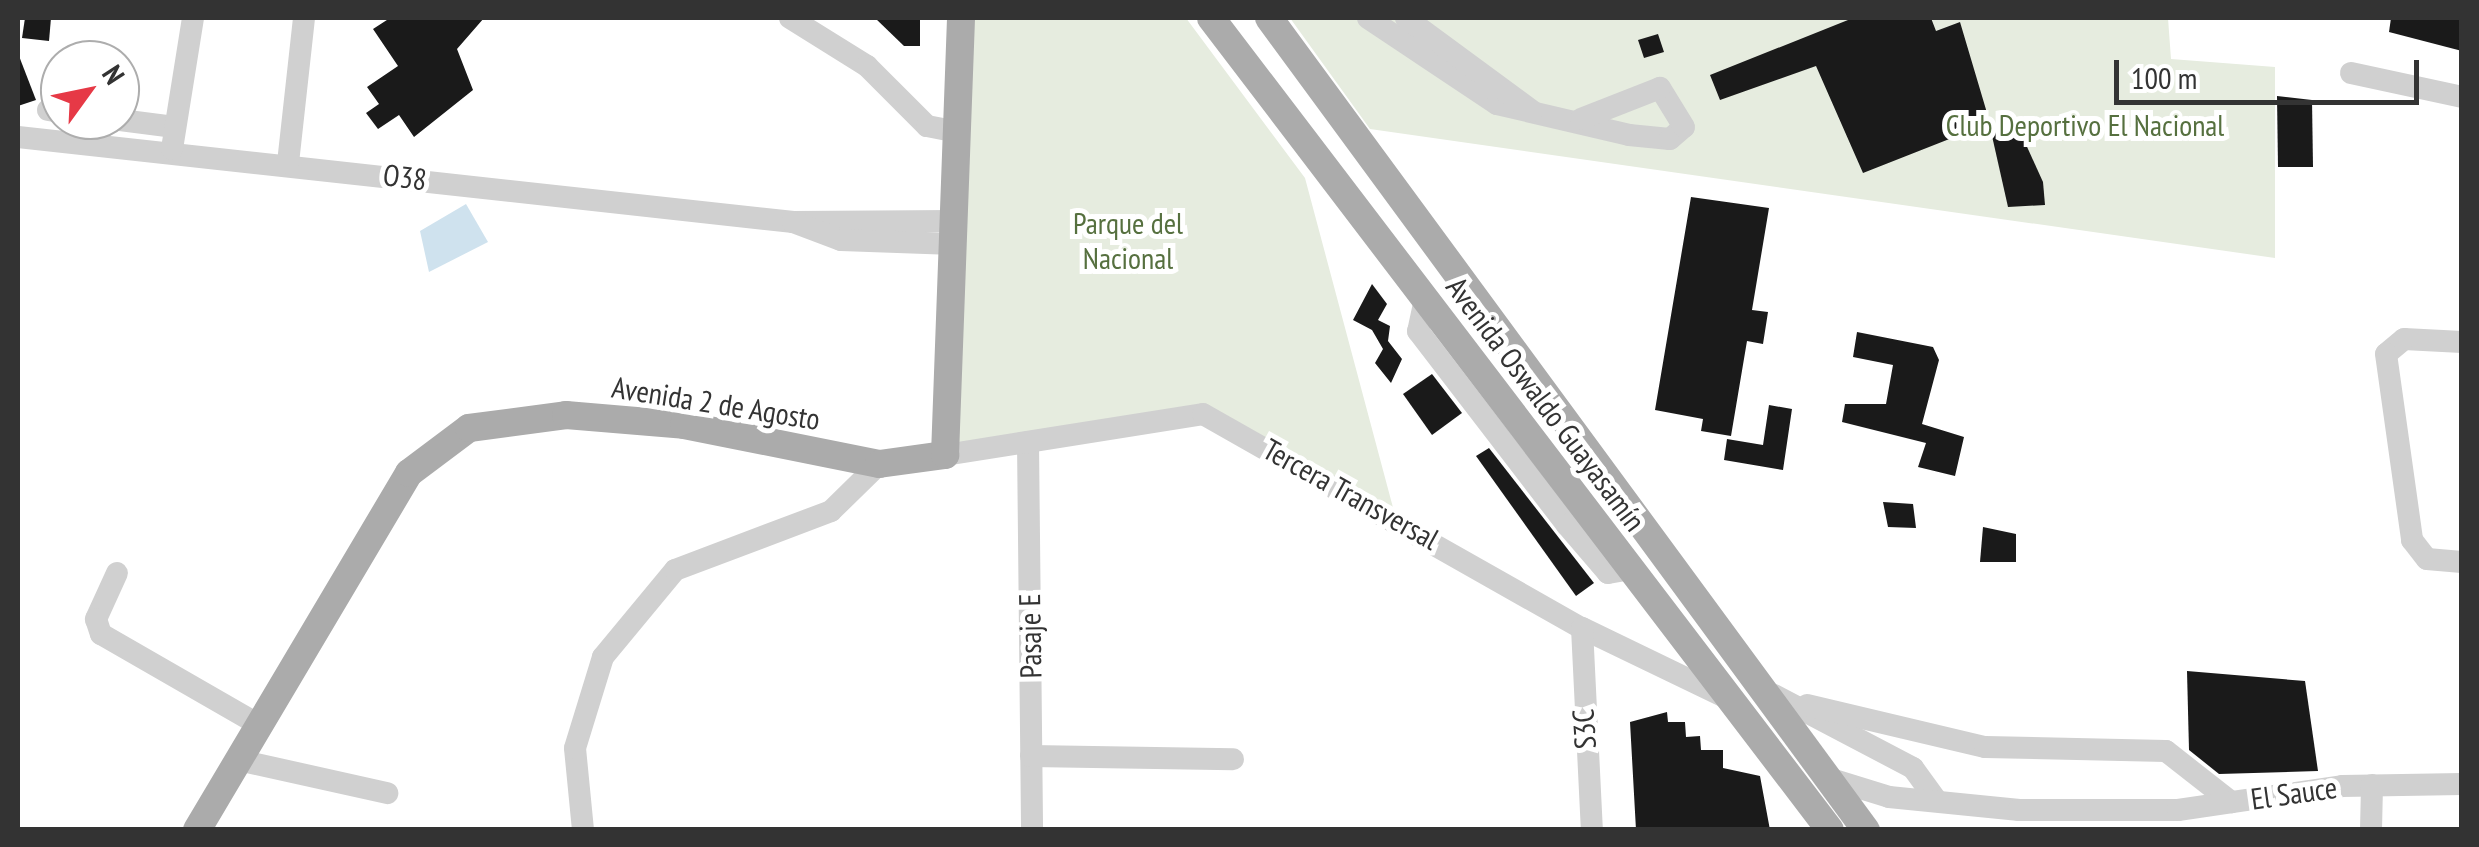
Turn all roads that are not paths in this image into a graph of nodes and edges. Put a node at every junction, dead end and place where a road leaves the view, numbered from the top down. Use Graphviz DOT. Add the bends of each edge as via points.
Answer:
graph roads {
  1 [pos="193,18"];
  2 [pos="304,18"];
  3 [pos="790,18"];
  4 [pos="961,18"];
  5 [pos="1210,18"];
  6 [pos="1269,18"];
  7 [pos="1368,18"];
  8 [pos="1406,18"];
  9 [pos="2351,74"];
  10 [pos="2462,96"];
  11 [pos="1535,114"];
  12 [pos="1582,118"];
  13 [pos="140,127"];
  14 [pos="956,132"];
  15 [pos="18,138"];
  16 [pos="174,138"];
  17 [pos="288,163"];
  18 [pos="954,233"];
  19 [pos="2462,342"];
  20 [pos="1028,442"];
  21 [pos="945,455"];
  22 [pos="879,464"];
  23 [pos="2462,562"];
  24 [pos="117,574"];
  25 [pos="1582,628"];
  26 [pos="1774,696"];
  27 [pos="1729,699"];
  28 [pos="1807,705"];
  29 [pos="259,725"];
  30 [pos="1031,756"];
  31 [pos="1233,759"];
  32 [pos="238,760"];
  33 [pos="1831,780"];
  34 [pos="2372,784"];
  35 [pos="2462,784"];
  36 [pos="388,793"];
  37 [pos="1937,801"];
  38 [pos="2231,802"];
  39 [pos="198,830"];
  40 [pos="583,830"];
  41 [pos="1032,830"];
  42 [pos="1592,830"];
  43 [pos="1830,830"];
  44 [pos="1866,830"];
  45 [pos="2371,830"];
  1 -- 16 [label="street"];
  2 -- 17 [label="street"];
  3 -- 14 [label="street" via="867,66 927,126"];
  4 -- 14 [label="main road"];
  5 -- 27 [label="main road, Avenida Oswaldo Guayasamín" via="1425,300 1577,519 1630,569"];
  6 -- 26 [label="main road, Avenida Oswaldo Guayasamín"];
  7 -- 11 [label="street" via="1497,104"];
  8 -- 11 [label="street"];
  9 -- 10 [label="street"];
  11 -- 12 [label="street"];
  13 -- 16 [label="street"];
  14 -- 18 [label="main road"];
  15 -- 16 [label="street, O38"];
  16 -- 17 [label="street, O38"];
  17 -- 18 [label="street, O38" via="793,222"];
  18 -- 21 [label="main road"];
  19 -- 23 [label="street" via="2404,338 2386,354 2412,540 2427,560"];
  20 -- 21 [label="street, Tercera Transversal"];
  20 -- 25 [label="street, Tercera Transversal" via="1204,414"];
  20 -- 30 [label="street, Pasaje E"];
  21 -- 22 [label="main road, Avenida 2 de Agosto"];
  22 -- 29 [label="main road, Avenida 2 de Agosto" via="616,418 469,428 409,473"];
  22 -- 40 [label="street" via="831,510 675,570 603,657 574,748"];
  24 -- 29 [label="street" via="96,619 101,634"];
  25 -- 27 [label="street, Tercera Transversal"];
  25 -- 42 [label="street, S3C"];
  26 -- 28 [label="street"];
  26 -- 33 [label="main road, Avenida Oswaldo Guayasamín"];
  27 -- 43 [label="main road, Avenida Oswaldo Guayasamín"];
  28 -- 37 [label="street" via="1912,768"];
  28 -- 38 [label="street" via="1984,747 2166,751"];
  29 -- 32 [label="main road, Avenida 2 de Agosto"];
  30 -- 31 [label="street"];
  30 -- 41 [label="street, Pasaje E"];
  32 -- 36 [label="street"];
  32 -- 39 [label="main road, Avenida 2 de Agosto"];
  33 -- 37 [label="street, El Sauce"];
  33 -- 44 [label="main road, Avenida Oswaldo Guayasamín"];
  34 -- 35 [label="street, El Sauce"];
  34 -- 38 [label="street, El Sauce"];
  34 -- 45 [label="street"];
  37 -- 38 [label="street, El Sauce" via="2019,810"];
}
